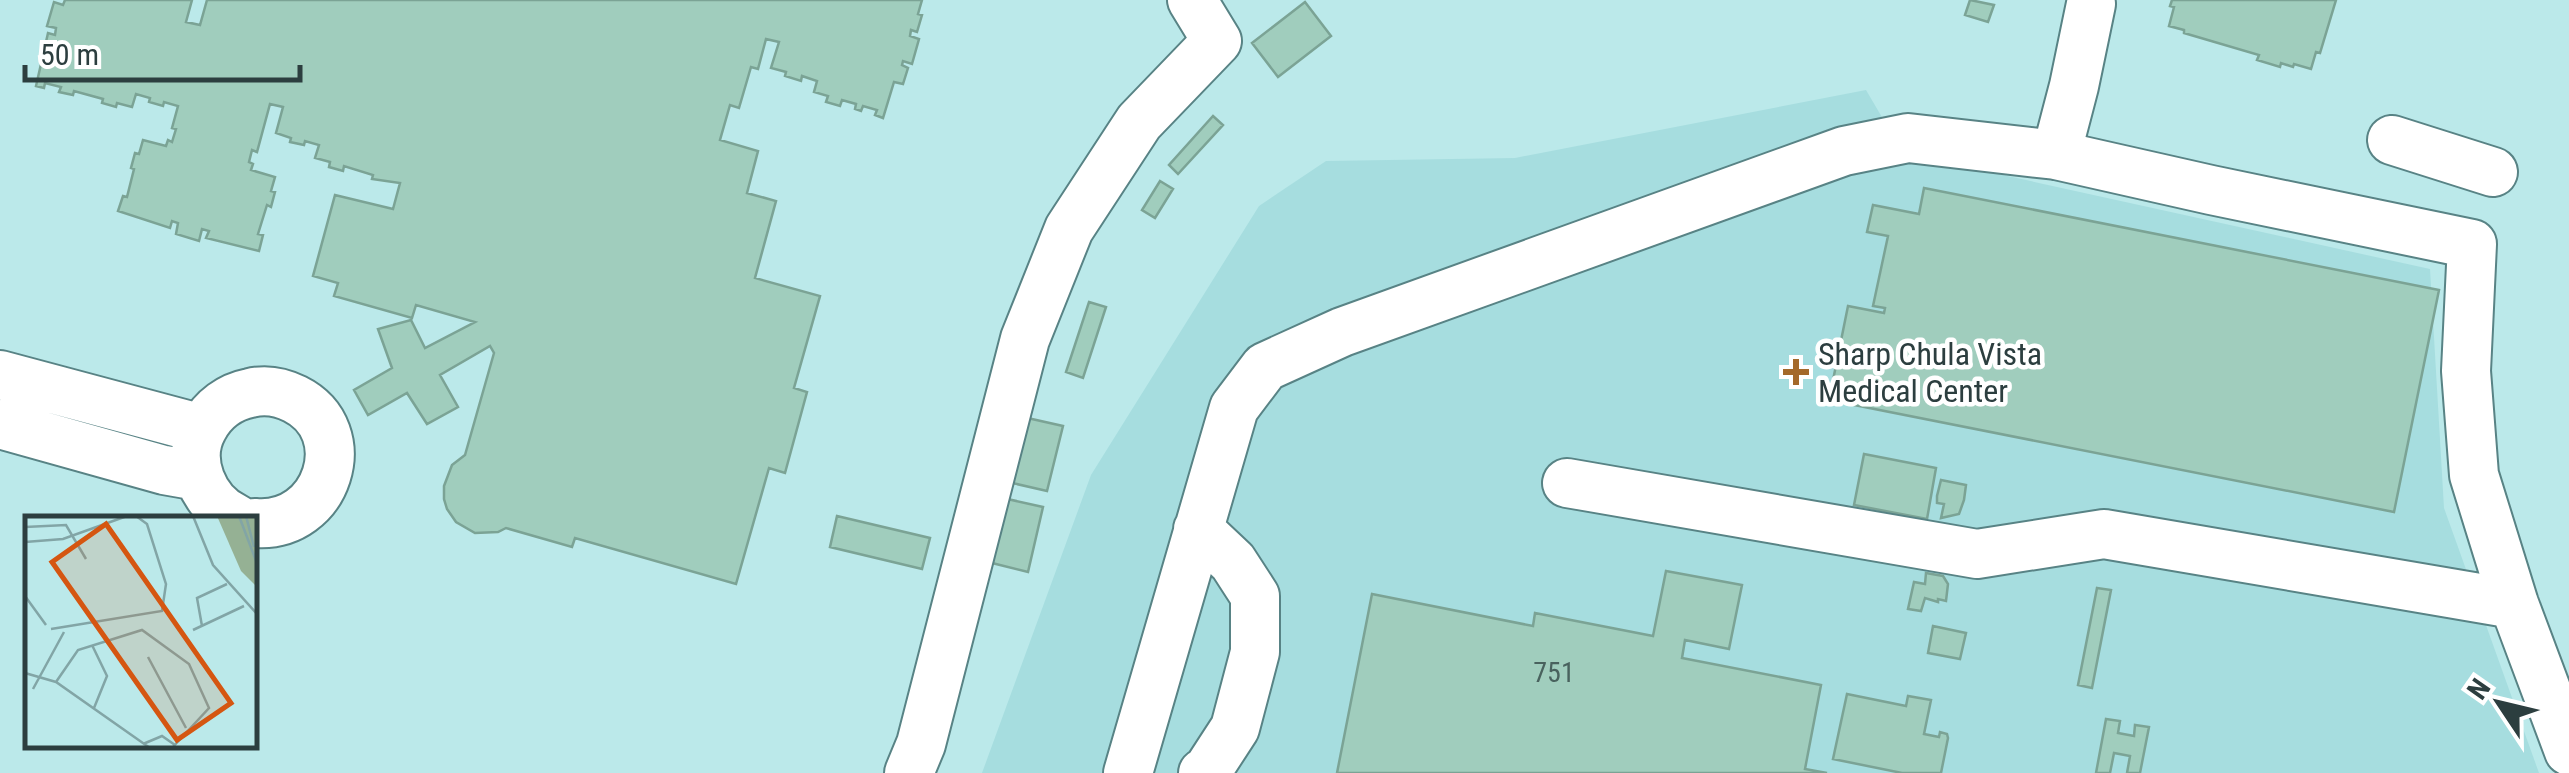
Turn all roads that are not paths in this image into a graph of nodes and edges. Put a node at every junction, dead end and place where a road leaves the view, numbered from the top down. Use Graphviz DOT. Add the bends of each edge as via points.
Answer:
graph roads {
  1 [pos="1192,0"];
  2 [pos="2091,4"];
  3 [pos="2392,140"];
  4 [pos="2056,155"];
  5 [pos="2493,172"];
  6 [pos="0,375"];
  7 [pos="0,424"];
  8 [pos="202,428"];
  9 [pos="198,476"];
  10 [pos="1567,483"];
  11 [pos="231,516"];
  12 [pos="258,524"];
  13 [pos="1198,529"];
  14 [pos="2514,604"];
  15 [pos="2569,752"];
  16 [pos="908,773"];
  17 [pos="1128,773"];
  18 [pos="1203,773"];
  1 -- 16 [label="street" via="1217,41 1139,122 1068,228 1025,339 921,744"];
  2 -- 4 [label="street"];
  3 -- 5 [label="street"];
  4 -- 13 [label="street" via="1908,138 1844,151 1342,332 1265,366 1234,408"];
  4 -- 14 [label="street" via="2472,244 2466,370 2474,476"];
  6 -- 8 [label="street"];
  7 -- 9 [label="street"];
  8 -- 9 [label="street"];
  8 -- 12 [label="street" via="235,396 258,391 301,402 318,419 330,463 324,486 291,518"];
  9 -- 11 [label="street"];
  10 -- 14 [label="street" via="1978,554 2104,534"];
  13 -- 17 [label="street"];
  13 -- 18 [label="street" via="1233,562 1254,596 1255,652 1235,728"];
  14 -- 15 [label="street"];
}
